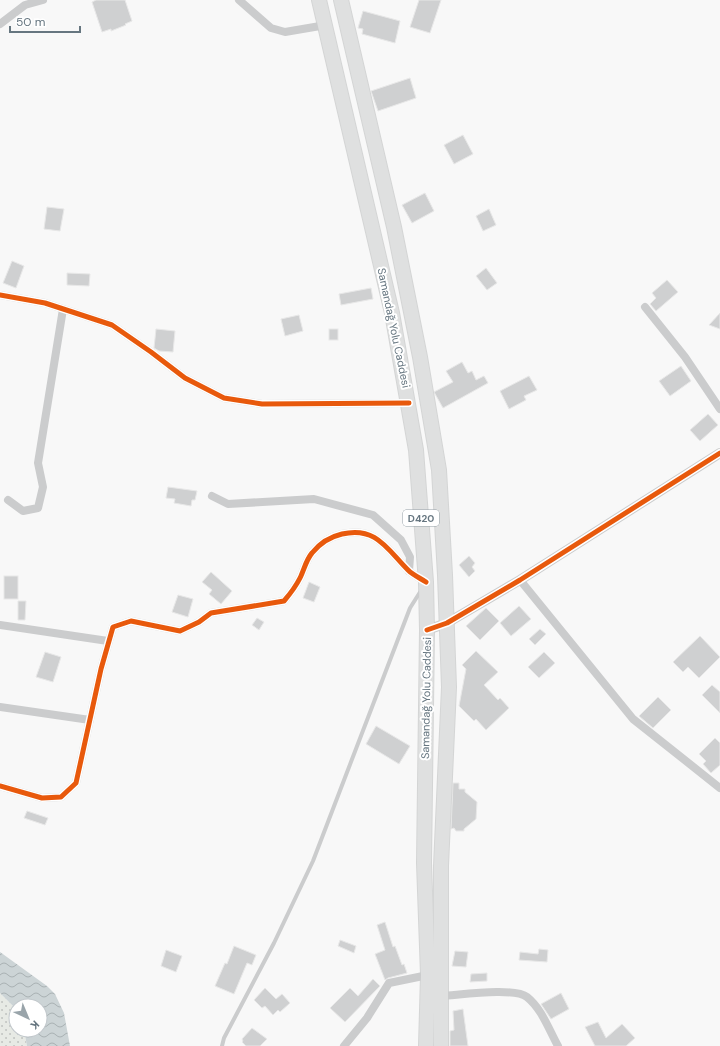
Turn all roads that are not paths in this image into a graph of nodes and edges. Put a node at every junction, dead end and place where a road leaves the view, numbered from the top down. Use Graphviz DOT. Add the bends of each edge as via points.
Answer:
graph roads {
  1 [pos="43,0"];
  2 [pos="239,0"];
  3 [pos="320,0"];
  4 [pos="341,0"];
  5 [pos="0,24"];
  6 [pos="326,25"];
  7 [pos="0,295"];
  8 [pos="645,307"];
  9 [pos="63,309"];
  10 [pos="409,403"];
  11 [pos="720,409"];
  12 [pos="720,453"];
  13 [pos="212,496"];
  14 [pos="8,500"];
  15 [pos="409,571"];
  16 [pos="520,580"];
  17 [pos="426,582"];
  18 [pos="447,623"];
  19 [pos="0,625"];
  20 [pos="427,630"];
  21 [pos="108,641"];
  22 [pos="0,707"];
  23 [pos="90,720"];
  24 [pos="0,786"];
  25 [pos="720,788"];
  26 [pos="428,975"];
  27 [pos="442,996"];
  28 [pos="222,1046"];
  29 [pos="344,1046"];
  30 [pos="426,1046"];
  31 [pos="441,1046"];
  32 [pos="558,1046"];
  1 -- 5 [label="street" via="25,5"];
  2 -- 6 [label="street" via="270,28 285,32"];
  3 -- 6 [label="highway, Samandağ Yolu Caddesi / D420"];
  4 -- 18 [label="highway, Samandağ Yolu Caddesi / D420" via="394,226 420,357 439,470"];
  6 -- 10 [label="highway, Samandağ Yolu Caddesi / D420" via="392,313"];
  7 -- 9 [label="street"];
  8 -- 11 [label="street"];
  9 -- 10 [label="street" via="112,325 185,378 224,398 262,404"];
  9 -- 14 [label="street" via="38,463 43,487 38,508 22,511"];
  10 -- 17 [label="highway, Samandağ Yolu Caddesi / D420" via="416,450"];
  12 -- 16 [label="street"];
  13 -- 15 [label="street" via="228,504 314,499 373,515 401,540 410,557"];
  15 -- 17 [label="street"];
  15 -- 21 [label="street" via="388,547 375,537 362,532 349,532 321,543 310,554 300,579 284,601 211,614 180,631 131,621 113,627"];
  16 -- 18 [label="street"];
  16 -- 25 [label="street" via="633,719"];
  17 -- 20 [label="highway, Samandağ Yolu Caddesi / D420"];
  17 -- 28 [label="lane" via="410,608 313,861"];
  18 -- 20 [label="street"];
  18 -- 27 [label="highway, Samandağ Yolu Caddesi / D420" via="449,687 441,866"];
  19 -- 21 [label="street"];
  20 -- 26 [label="highway, Samandağ Yolu Caddesi / D420" via="424,863"];
  21 -- 23 [label="street"];
  22 -- 23 [label="street"];
  23 -- 24 [label="street" via="76,783 61,798 42,798"];
  26 -- 29 [label="street" via="389,983 367,1018"];
  26 -- 30 [label="highway, Samandağ Yolu Caddesi / D420"];
  27 -- 31 [label="highway, Samandağ Yolu Caddesi / D420"];
  27 -- 32 [label="street" via="507,991 526,996 540,1012"];
}
